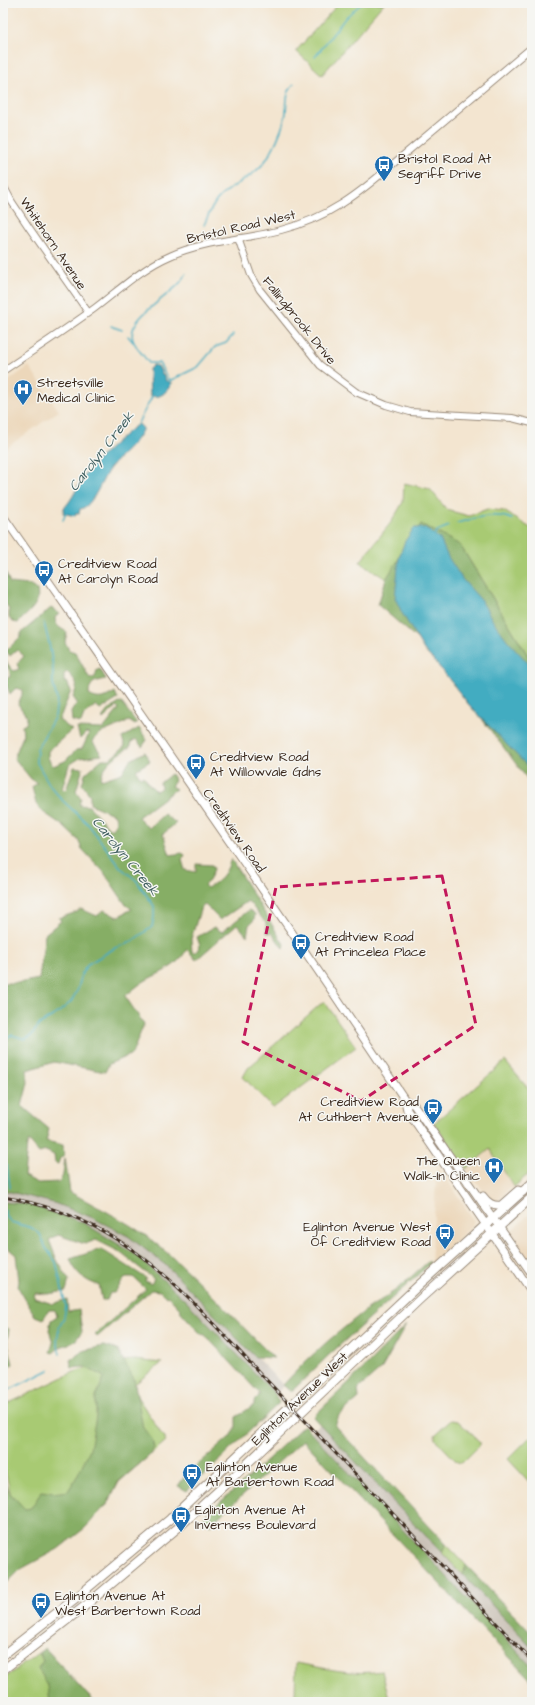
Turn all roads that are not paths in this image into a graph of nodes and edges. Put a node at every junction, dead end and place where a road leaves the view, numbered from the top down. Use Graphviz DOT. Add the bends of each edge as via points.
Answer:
graph roads {
  1 [pos="532,47"];
  2 [pos="3,184"];
  3 [pos="238,238"];
  4 [pos="88,312"];
  5 [pos="3,371"];
  6 [pos="532,423"];
  7 [pos="3,516"];
  8 [pos="405,1100"];
  9 [pos="465,1178"];
  10 [pos="532,1183"];
  11 [pos="523,1192"];
  12 [pos="532,1197"];
  13 [pos="493,1218"];
  14 [pos="485,1225"];
  15 [pos="499,1227"];
  16 [pos="492,1234"];
  17 [pos="532,1274"];
  18 [pos="532,1292"];
  19 [pos="3,1655"];
  20 [pos="3,1670"];
  1 -- 3 [label="street, Bristol Road West" via="375,181 344,204 299,225"];
  2 -- 4 [label="street, Whitehorn Avenue" via="12,202"];
  3 -- 4 [label="street, Bristol Road West" via="190,249 155,263"];
  3 -- 6 [label="street, Fallingbrook Drive" via="251,275 260,290 320,365 356,392 410,412 512,418"];
  4 -- 5 [label="street, Bristol Road West"];
  7 -- 8 [label="main road, Creditview Road"];
  8 -- 9 [label="main road, Creditview Road" via="414,1105"];
  8 -- 14 [label="main road, Creditview Road" via="407,1110"];
  9 -- 11 [label="main road" via="473,1182 492,1204 501,1205 518,1190"];
  9 -- 13 [label="main road, Creditview Road"];
  10 -- 11 [label="main road, Eglinton Avenue West"];
  11 -- 13 [label="main road, Eglinton Avenue West"];
  12 -- 15 [label="main road, Eglinton Avenue West"];
  13 -- 14 [label="main road, Eglinton Avenue West"];
  13 -- 15 [label="main road, Creditview Road"];
  14 -- 16 [label="main road, Creditview Road"];
  14 -- 19 [label="main road, Eglinton Avenue West" via="170,1519"];
  15 -- 16 [label="main road, Eglinton Avenue West"];
  15 -- 17 [label="main road, Creditview Road"];
  16 -- 18 [label="main road, Creditview Road"];
  16 -- 20 [label="main road, Eglinton Avenue West" via="180,1526 85,1606"];
}
